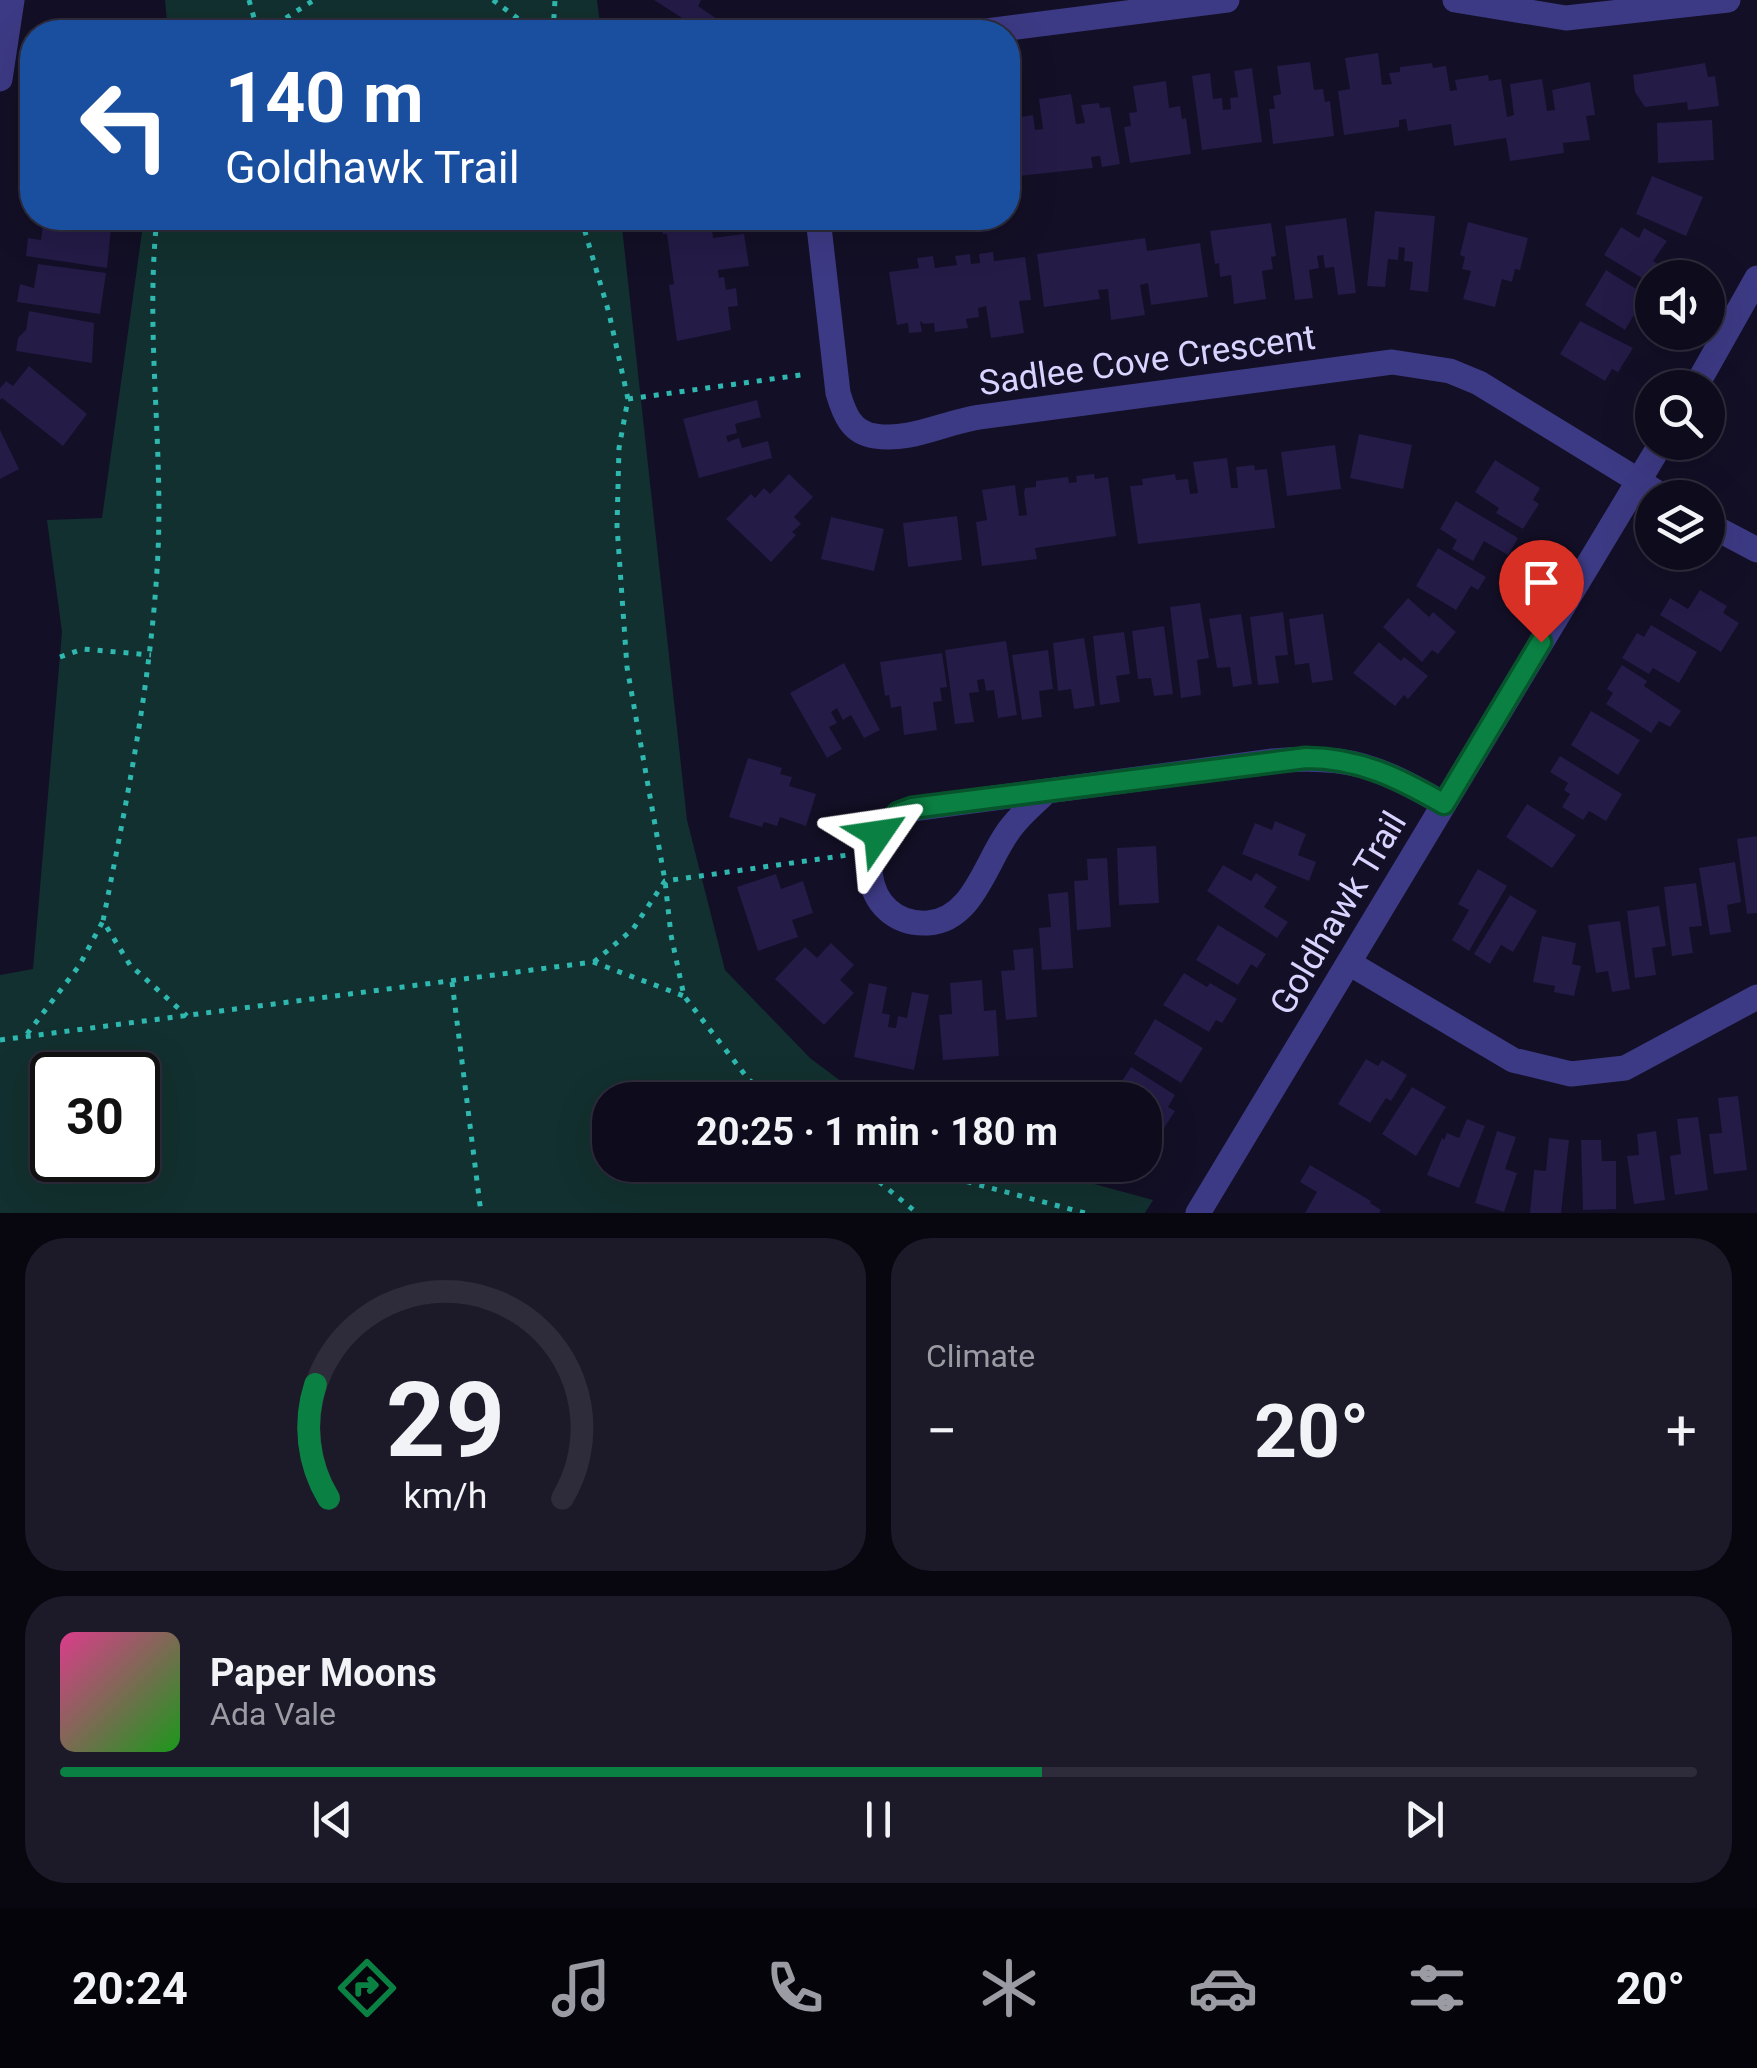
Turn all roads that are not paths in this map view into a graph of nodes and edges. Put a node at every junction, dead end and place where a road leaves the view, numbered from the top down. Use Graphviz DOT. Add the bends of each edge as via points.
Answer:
graph roads {
  1 [pos="12,0"];
  2 [pos="1227,0"];
  3 [pos="1455,0"];
  4 [pos="1728,0"];
  5 [pos="1020,27"];
  6 [pos="0,79"];
  7 [pos="819,230"];
  8 [pos="1757,278"];
  9 [pos="1706,370"];
  10 [pos="1636,480"];
  11 [pos="1635,486"];
  12 [pos="1725,533"];
  13 [pos="1757,550"];
  14 [pos="1048,791"];
  15 [pos="1444,804"];
  16 [pos="1348,963"];
  17 [pos="1757,997"];
  18 [pos="1198,1213"];
  1 -- 6 [label="street"];
  2 -- 5 [label="street"];
  3 -- 4 [label="street" via="1566,18"];
  7 -- 10 [label="street, Sadlee Cove Crescent" via="844,413 869,436 893,438 989,416 1392,362 1450,370 1480,383"];
  8 -- 9 [label="street"];
  11 -- 15 [label="street, Goldhawk Trail"];
  12 -- 13 [label="street"];
  14 -- 14 [label="street" via="898,813 878,834 871,854 870,879 878,897 908,920 948,917 964,907 1010,829"];
  14 -- 15 [label="street" via="1329,758 1399,778"];
  15 -- 16 [label="street, Goldhawk Trail"];
  16 -- 17 [label="street" via="1513,1060 1572,1074 1625,1068"];
  16 -- 18 [label="street, Goldhawk Trail"];
}
